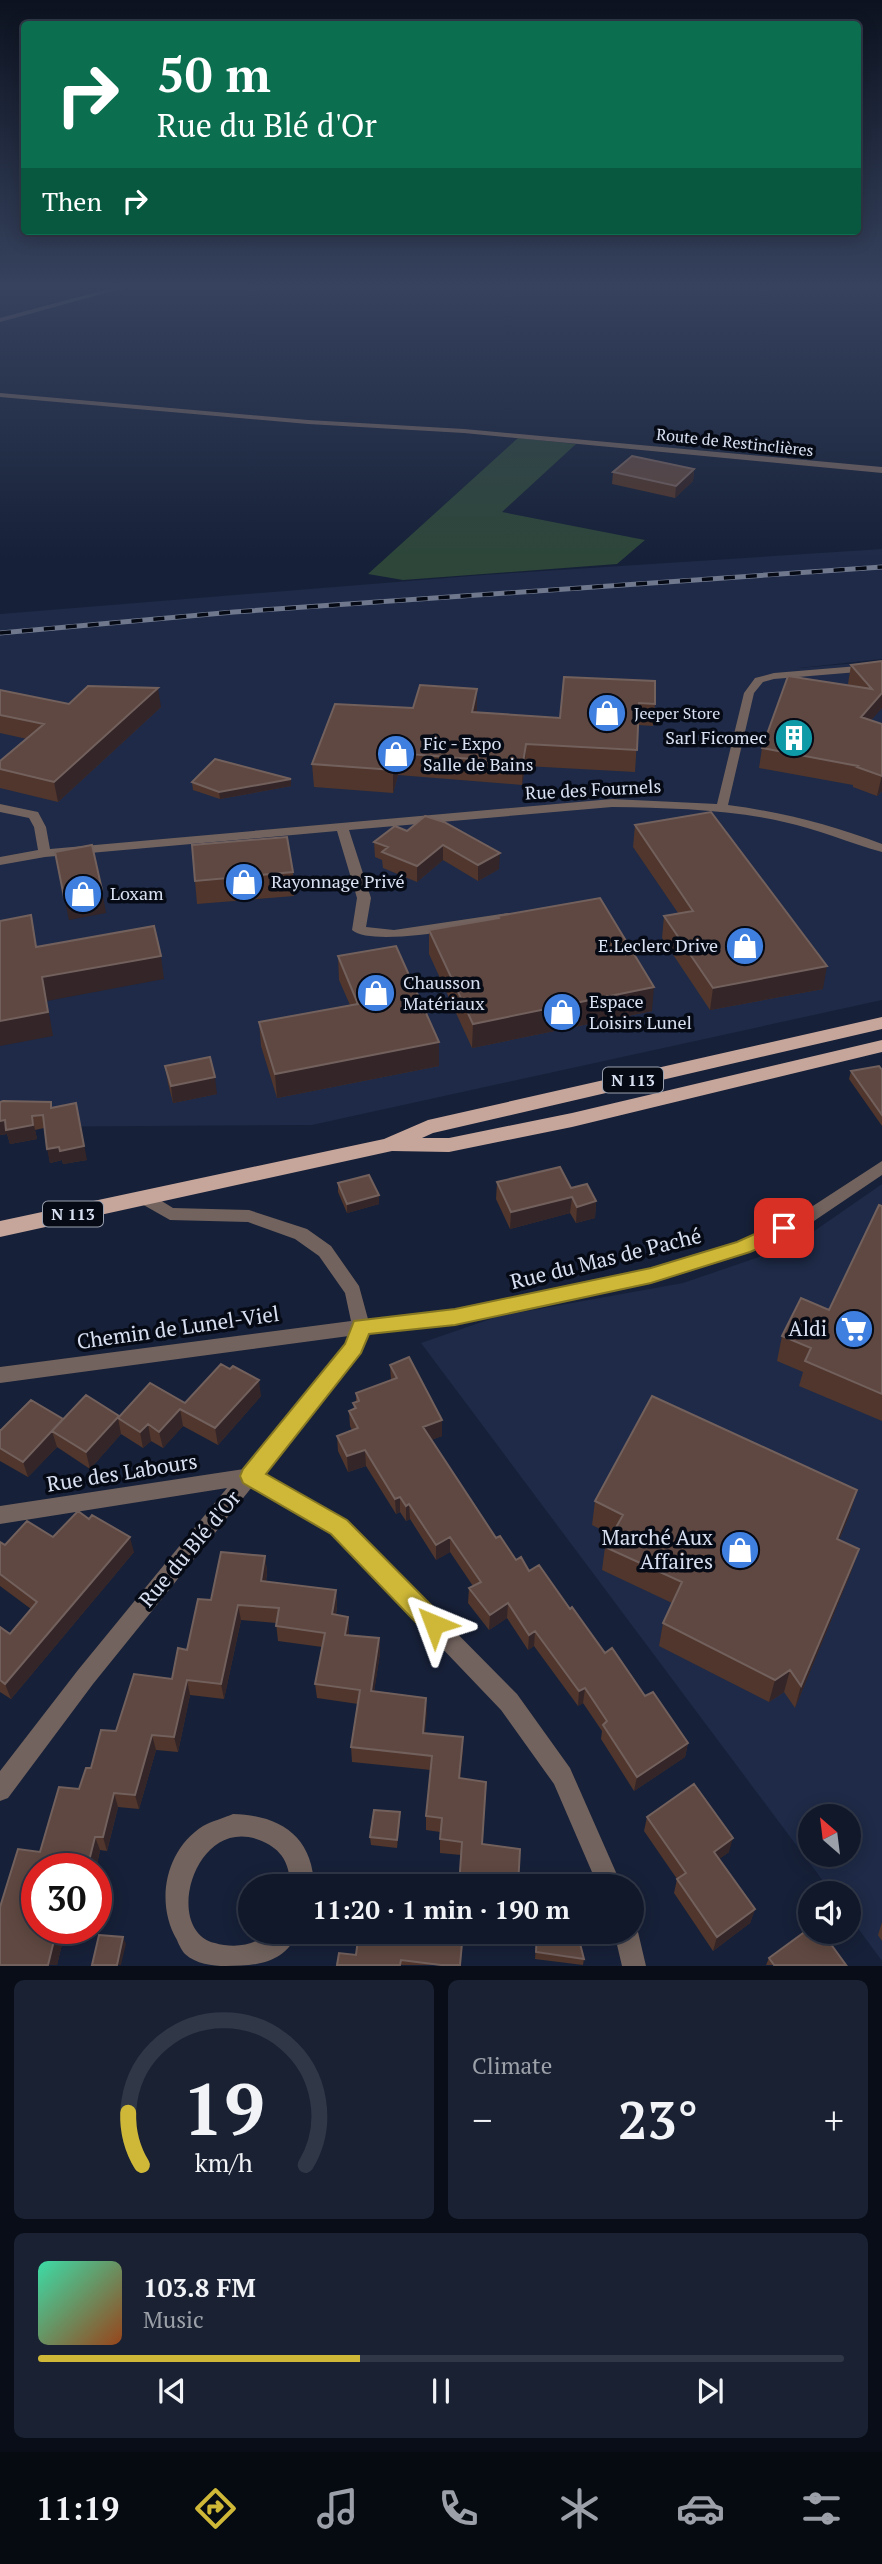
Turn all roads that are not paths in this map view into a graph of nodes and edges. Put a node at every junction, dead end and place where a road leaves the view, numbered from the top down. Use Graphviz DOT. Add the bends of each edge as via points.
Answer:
graph roads {
  1 [pos="0,394"];
  2 [pos="882,470"];
  3 [pos="882,667"];
  4 [pos="722,807"];
  5 [pos="0,808"];
  6 [pos="342,827"];
  7 [pos="882,848"];
  8 [pos="45,853"];
  9 [pos="0,861"];
  10 [pos="524,914"];
  11 [pos="882,1023"];
  12 [pos="882,1046"];
  13 [pos="388,1145"];
  14 [pos="882,1167"];
  15 [pos="146,1199"];
  16 [pos="0,1229"];
  17 [pos="361,1327"];
  18 [pos="0,1375"];
  19 [pos="251,1476"];
  20 [pos="0,1515"];
  21 [pos="0,1790"];
  22 [pos="300,1874"];
  23 [pos="605,1874"];
  24 [pos="276,1944"];
  25 [pos="629,1944"];
  26 [pos="242,1963"];
  27 [pos="634,1965"];
  1 -- 2 [label="street, Route de Restinclières"];
  3 -- 4 [label="street" via="759,680 749,693"];
  4 -- 6 [label="street, Rue des Fournels" via="612,803"];
  4 -- 7 [label="street, Rue des Fournels" via="770,813"];
  5 -- 8 [label="street" via="34,815"];
  6 -- 8 [label="street, Rue des Fournels"];
  6 -- 10 [label="street" via="364,898 359,930 394,934"];
  8 -- 9 [label="street, Rue des Fournels"];
  11 -- 13 [label="main road, N 113" via="428,1127"];
  12 -- 13 [label="main road, N 113" via="449,1145"];
  13 -- 15 [label="main road, N 113"];
  14 -- 17 [label="street, Rue du Mas de Paché" via="805,1219 743,1247 664,1272 455,1317"];
  15 -- 16 [label="main road, N 113"];
  15 -- 17 [label="street" via="170,1214 249,1216 302,1234 325,1251 353,1291"];
  17 -- 18 [label="street, Chemin de Lunel-Viel"];
  17 -- 19 [label="street, Rue du Blé d'Or" via="354,1348"];
  19 -- 20 [label="street, Rue des Labours"];
  19 -- 21 [label="street, Rue du Blé d'Or" via="64,1701"];
  19 -- 23 [label="street" via="339,1527 509,1702 562,1776"];
  22 -- 26 [label="street" via="288,1843 255,1825 236,1824 215,1832 196,1846 182,1866 175,1889 176,1913 184,1935 199,1952 219,1961"];
  24 -- 26 [label="street"];
  25 -- 27 [label="street"];
}
